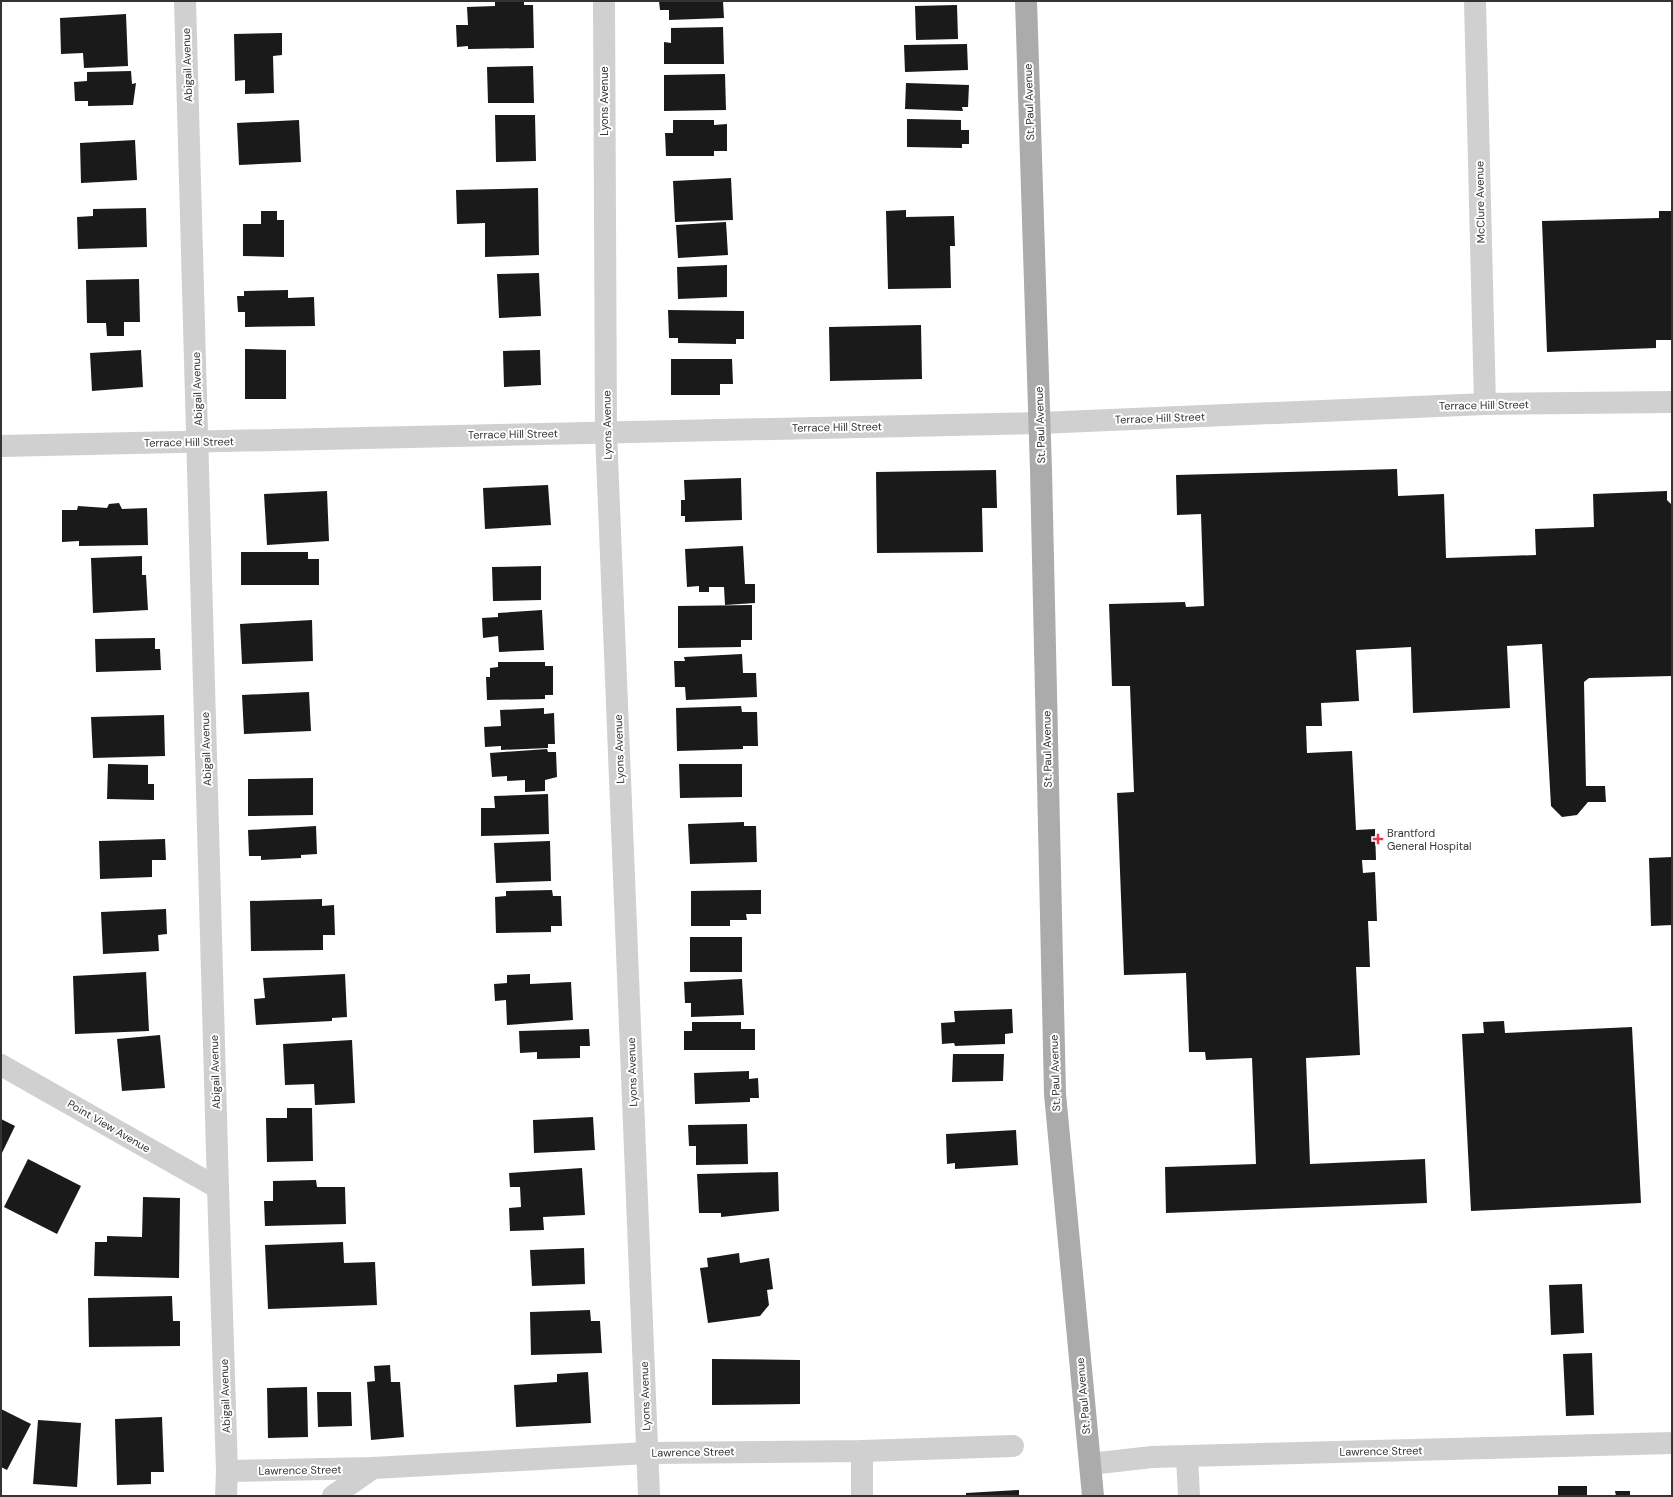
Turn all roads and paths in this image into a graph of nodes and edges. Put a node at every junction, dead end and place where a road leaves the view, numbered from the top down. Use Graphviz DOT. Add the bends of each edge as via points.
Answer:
graph roads {
  1 [pos="185,1"];
  2 [pos="604,1"];
  3 [pos="1026,1"];
  4 [pos="1475,1"];
  5 [pos="1672,402"];
  6 [pos="1485,404"];
  7 [pos="1040,423"];
  8 [pos="606,432"];
  9 [pos="198,442"];
  10 [pos="1,446"];
  11 [pos="1,1065"];
  12 [pos="218,1188"];
  13 [pos="1672,1443"];
  14 [pos="1013,1446"];
  15 [pos="862,1451"];
  16 [pos="647,1453"];
  17 [pos="1187,1456"];
  18 [pos="1090,1464"];
  19 [pos="373,1468"];
  20 [pos="227,1471"];
  21 [pos="226,1496"];
  22 [pos="333,1496"];
  23 [pos="649,1496"];
  24 [pos="862,1496"];
  25 [pos="1093,1496"];
  26 [pos="1189,1496"];
  1 -- 9 [label="street, Abigail Avenue"];
  2 -- 8 [label="street, Lyons Avenue"];
  3 -- 7 [label="main road, St. Paul Avenue"];
  4 -- 6 [label="street, McClure Avenue"];
  5 -- 6 [label="street, Terrace Hill Street"];
  6 -- 7 [label="street, Terrace Hill Street"];
  7 -- 8 [label="street, Terrace Hill Street"];
  7 -- 18 [label="main road, St. Paul Avenue" via="1054,1094"];
  8 -- 9 [label="street, Terrace Hill Street"];
  8 -- 16 [label="street, Lyons Avenue"];
  9 -- 10 [label="street, Terrace Hill Street"];
  9 -- 12 [label="street, Abigail Avenue"];
  11 -- 12 [label="street, Point View Avenue"];
  12 -- 20 [label="street, Abigail Avenue"];
  13 -- 17 [label="street, Lawrence Street"];
  14 -- 15 [label="street, Lawrence Street"];
  15 -- 16 [label="street, Lawrence Street"];
  15 -- 24 [label="street"];
  16 -- 19 [label="street, Lawrence Street"];
  16 -- 23 [label="street, Lyons Avenue"];
  17 -- 18 [label="street, Lawrence Street"];
  17 -- 26 [label="street"];
  18 -- 25 [label="main road, St. Paul Avenue"];
  19 -- 20 [label="street, Lawrence Street"];
  19 -- 22 [label="street, Lawrence Street"];
  20 -- 21 [label="street, Abigail Avenue"];
}
